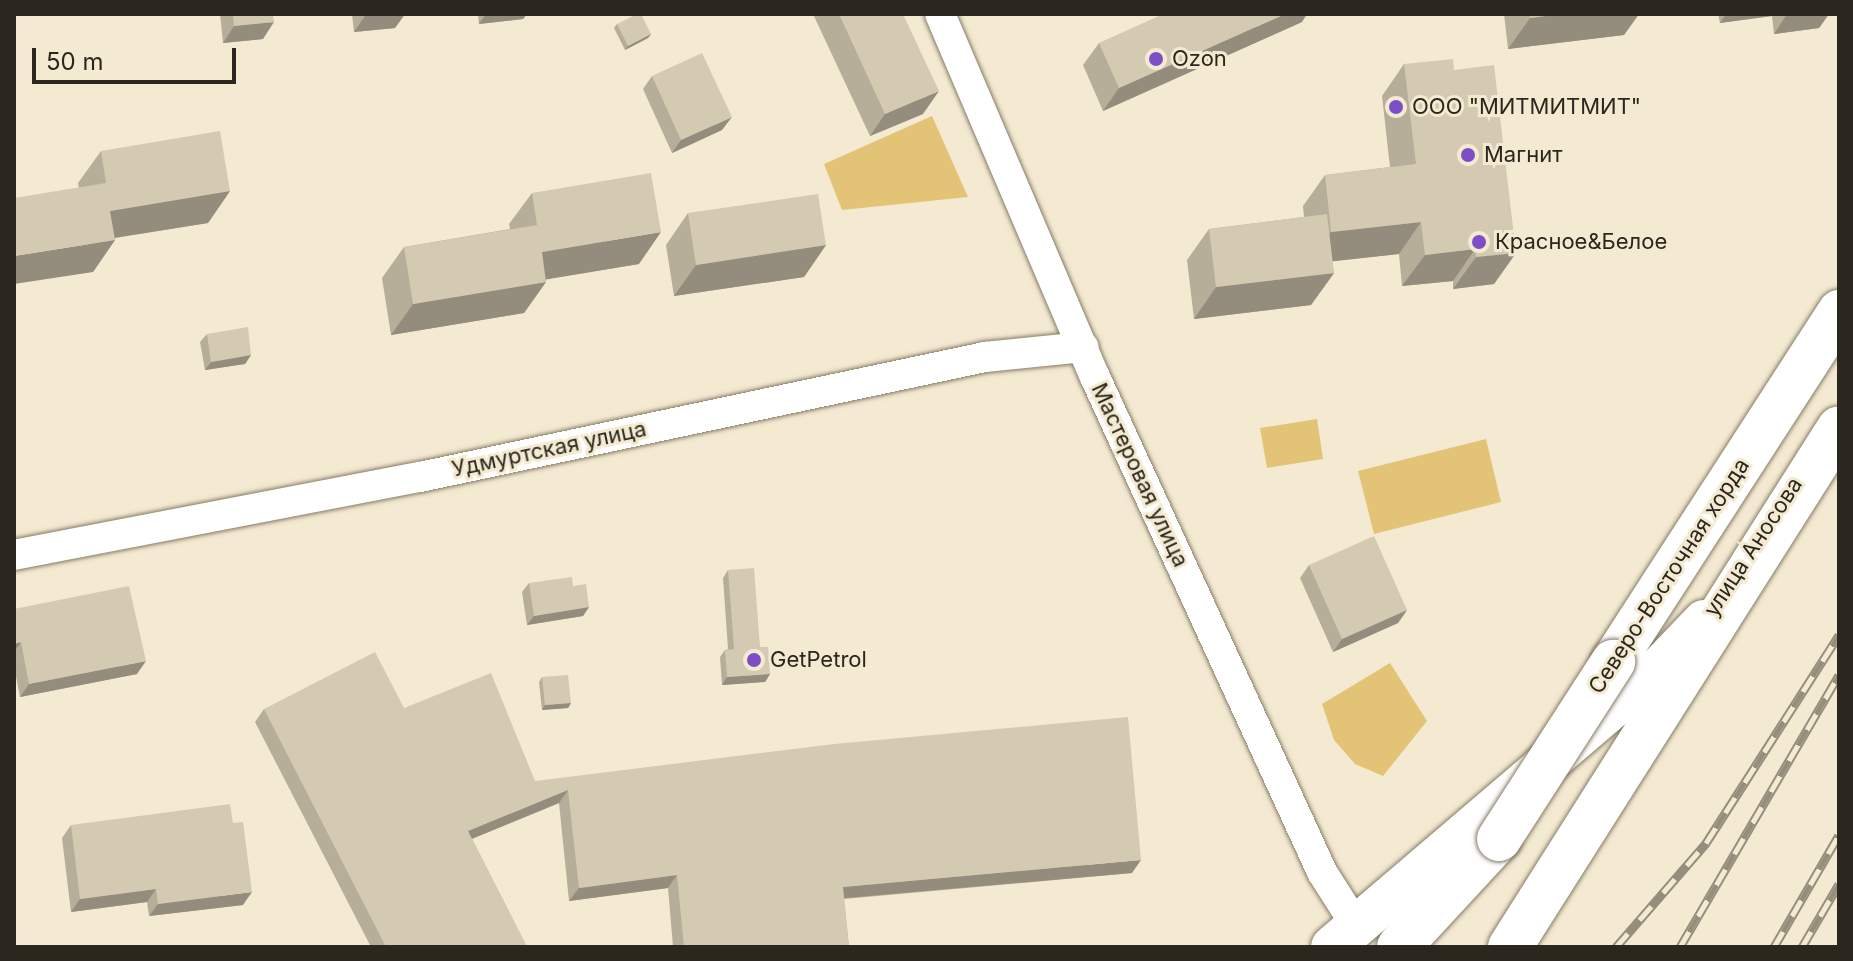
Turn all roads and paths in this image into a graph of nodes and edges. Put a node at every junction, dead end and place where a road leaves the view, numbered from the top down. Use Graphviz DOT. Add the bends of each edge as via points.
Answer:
graph roads {
  1 [pos="940,14"];
  2 [pos="1839,312"];
  3 [pos="1839,322"];
  4 [pos="1083,347"];
  5 [pos="1839,412"];
  6 [pos="1839,428"];
  7 [pos="14,555"];
  8 [pos="1580,734"];
  9 [pos="1499,839"];
  10 [pos="1344,937"];
  11 [pos="1399,947"];
  12 [pos="1430,947"];
  13 [pos="1510,947"];
  1 -- 4 [label="street, Мастеровая улица"];
  2 -- 9 [label="main road, Северо-Восточная хорда, bridge"];
  3 -- 8 [label="street, улица Аносова"];
  4 -- 7 [label="street, Удмуртская улица" via="985,357 420,477"];
  4 -- 10 [label="street, Мастеровая улица" via="1322,872"];
  5 -- 8 [label="street, улица Аносова" via="1696,632"];
  6 -- 13 [label="main road"];
  8 -- 10 [label="street, улица Аносова"];
  9 -- 11 [label="main road, Северо-Восточная хорда"];
  9 -- 12 [label="main road, Северо-Восточная хорда"];
}
